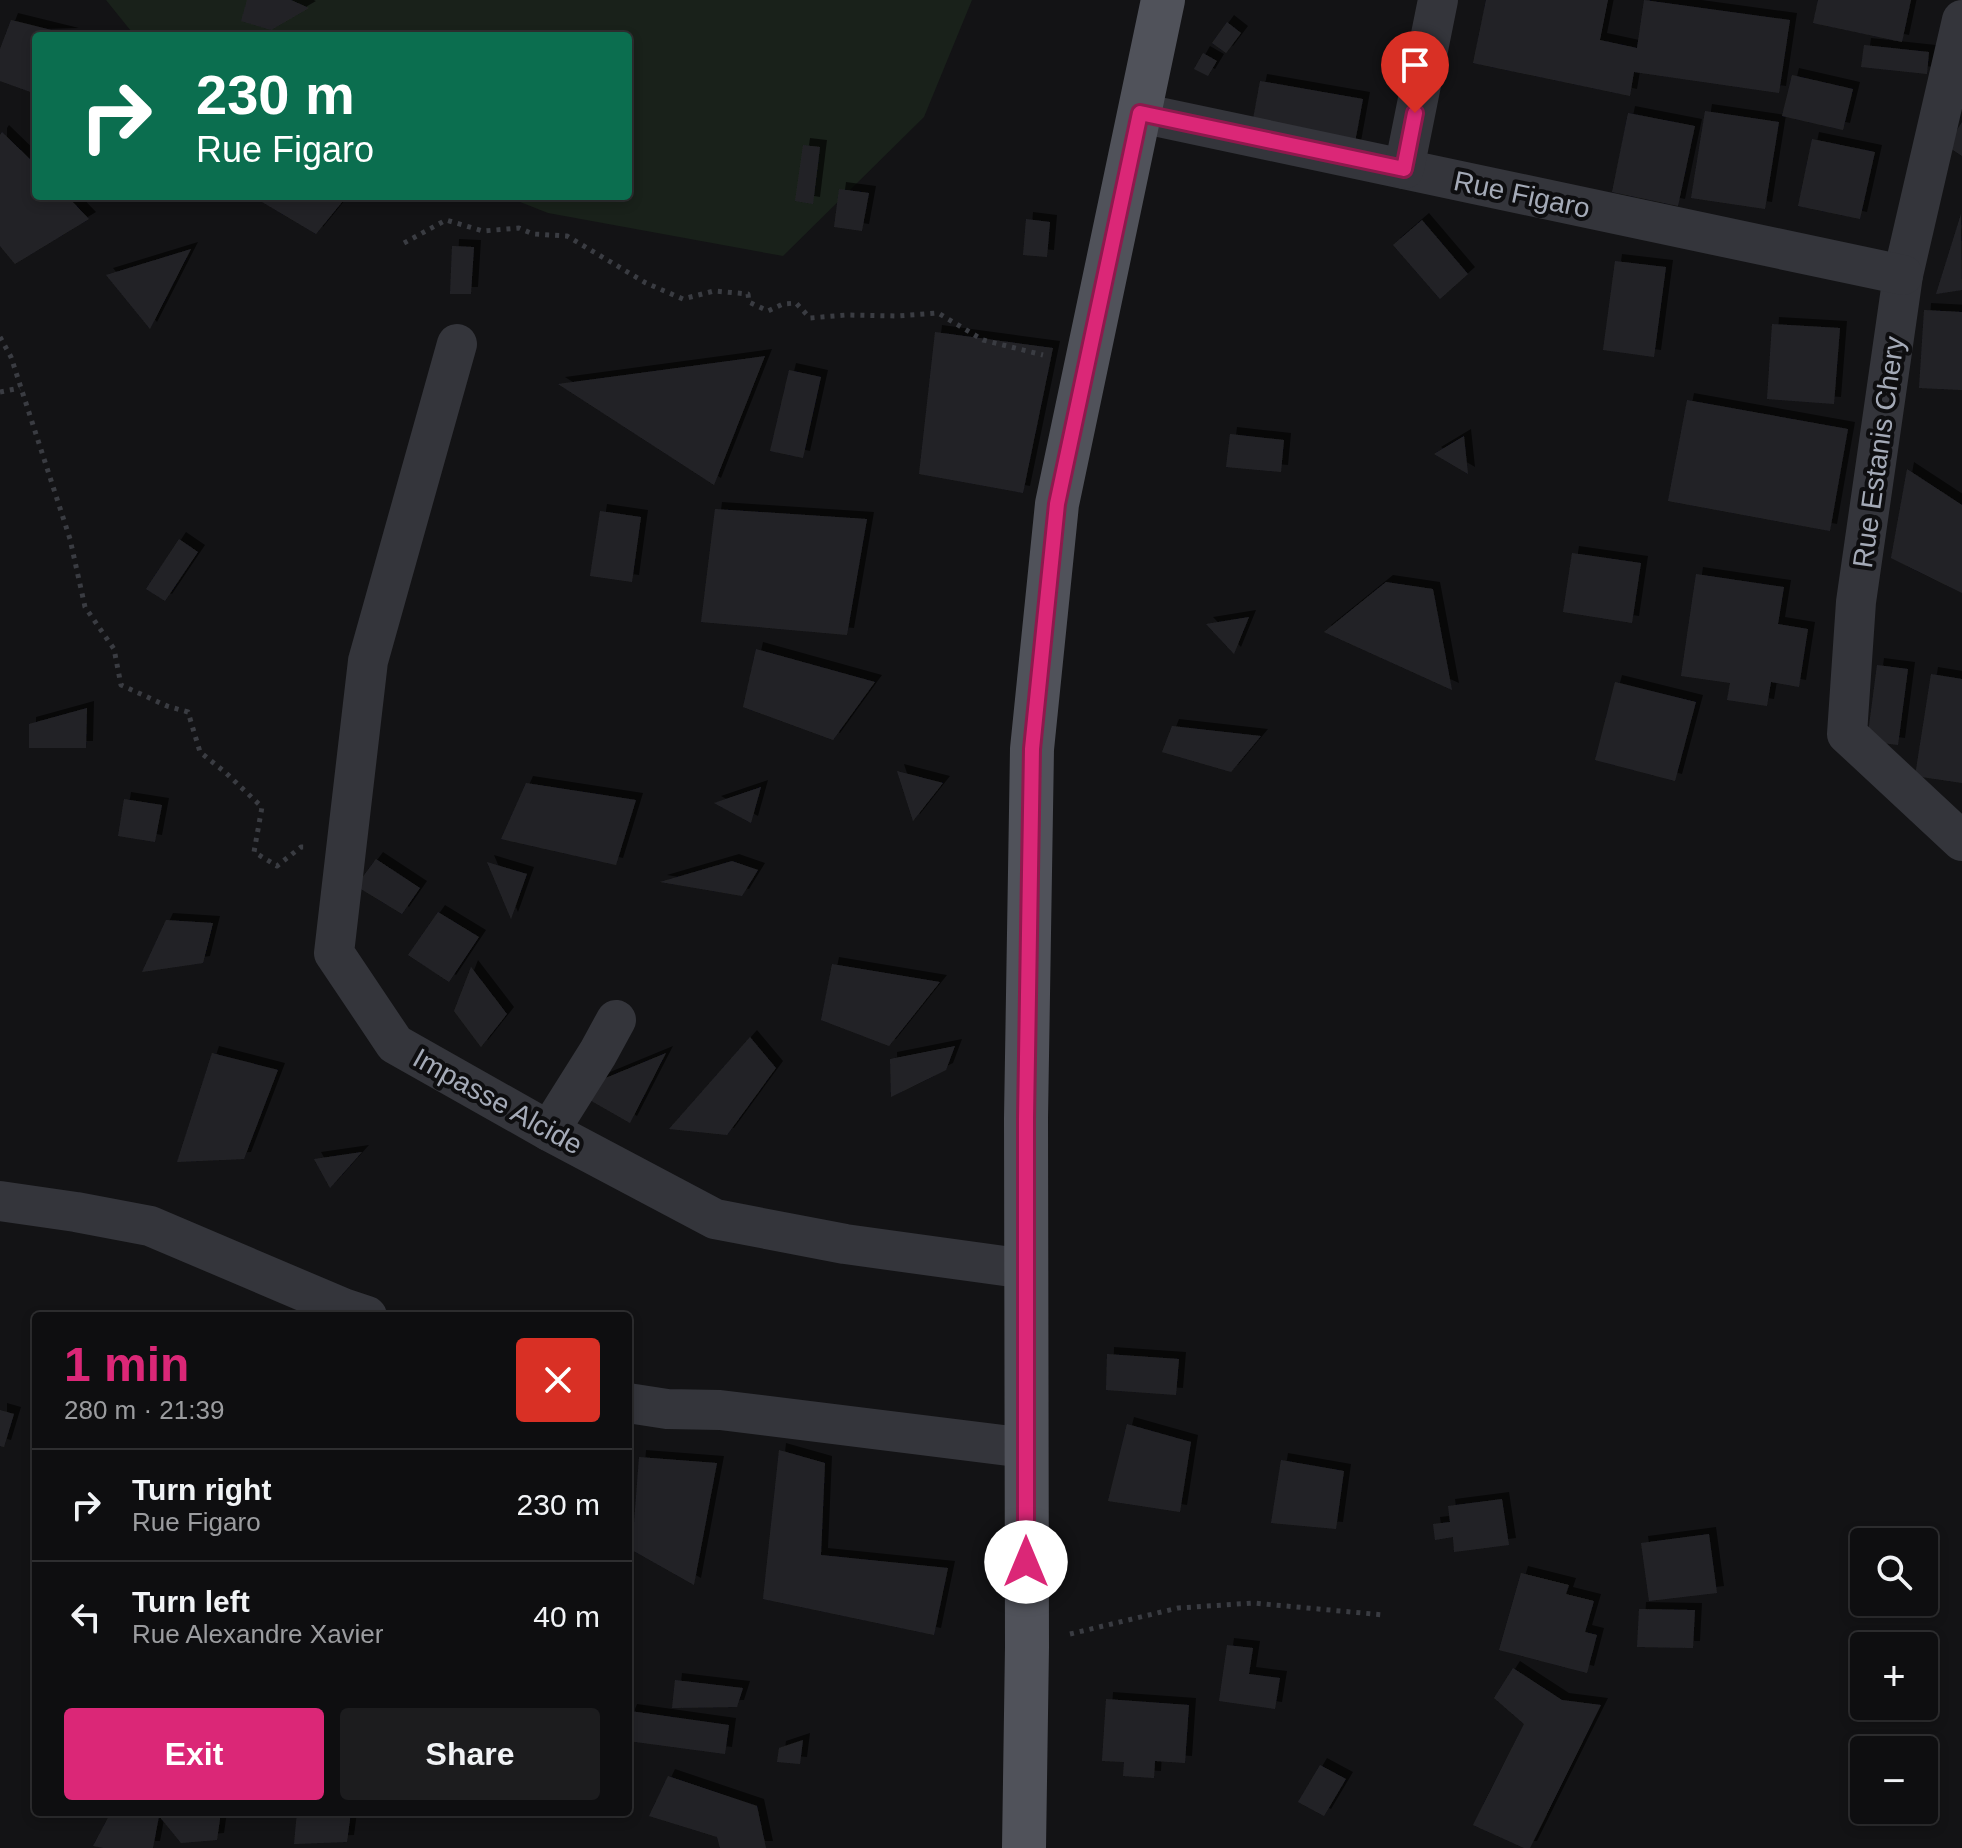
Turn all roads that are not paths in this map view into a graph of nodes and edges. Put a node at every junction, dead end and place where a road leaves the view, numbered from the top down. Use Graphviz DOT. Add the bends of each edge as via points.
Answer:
graph roads {
  1 [pos="1163,0"];
  2 [pos="1438,0"];
  3 [pos="1962,20"];
  4 [pos="1140,113"];
  5 [pos="1404,169"];
  6 [pos="1903,275"];
  7 [pos="457,344"];
  8 [pos="1962,841"];
  9 [pos="616,1020"];
  10 [pos="549,1131"];
  11 [pos="0,1201"];
  12 [pos="1026,1269"];
  13 [pos="355,1312"];
  14 [pos="632,1404"];
  15 [pos="1026,1448"];
  16 [pos="1024,1848"];
  1 -- 4 [label="main road"];
  2 -- 5 [label="street"];
  3 -- 6 [label="street, Rue Estanis Chery"];
  4 -- 5 [label="street, Rue Figaro"];
  4 -- 12 [label="main road" via="1057,504 1032,749"];
  5 -- 6 [label="street, Rue Figaro"];
  6 -- 8 [label="street, Rue Estanis Chery" via="1856,602 1847,734"];
  7 -- 10 [label="street, Impasse Alcide" via="368,661 334,953 395,1044"];
  9 -- 10 [label="street"];
  10 -- 12 [label="street, Impasse Alcide" via="715,1219 845,1244"];
  11 -- 13 [label="street" via="150,1226"];
  12 -- 15 [label="main road"];
  14 -- 15 [label="street"];
  15 -- 16 [label="main road"];
}
